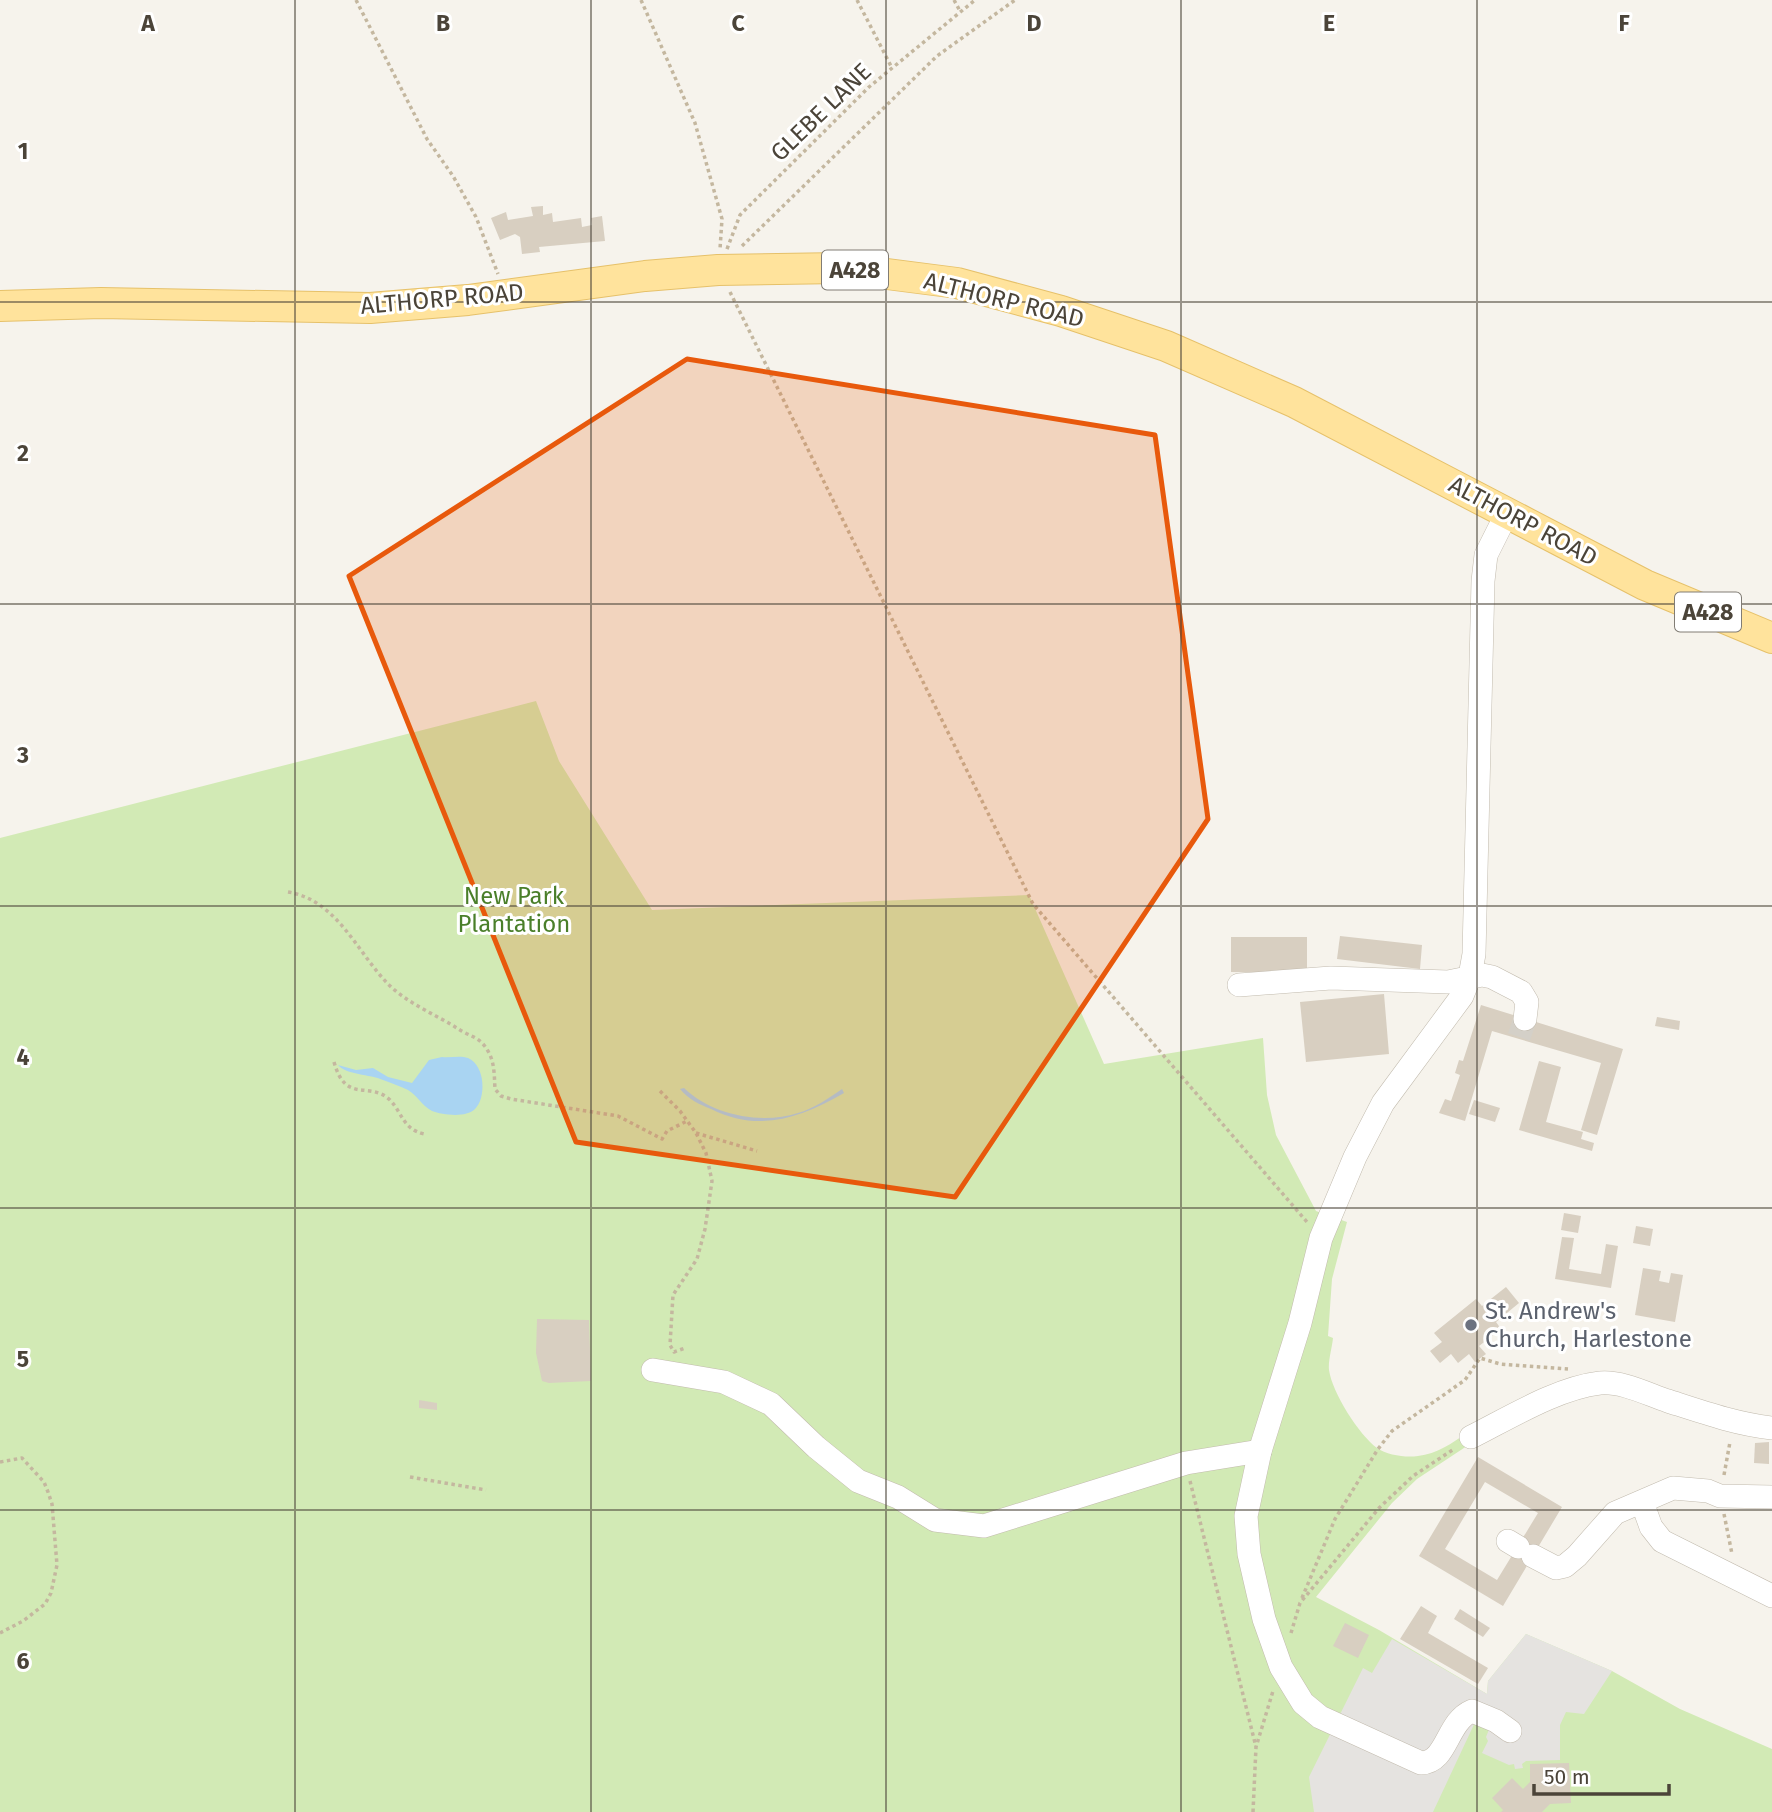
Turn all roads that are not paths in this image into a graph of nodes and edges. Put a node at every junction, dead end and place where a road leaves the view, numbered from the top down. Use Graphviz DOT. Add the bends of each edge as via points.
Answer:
graph roads {
  1 [pos="0,306"];
  2 [pos="1507,513"];
  3 [pos="1772,638"];
  4 [pos="1470,976"];
  5 [pos="1239,985"];
  6 [pos="1525,1019"];
  7 [pos="653,1370"];
  8 [pos="1772,1428"];
  9 [pos="1471,1437"];
  10 [pos="1260,1451"];
  11 [pos="1772,1497"];
  12 [pos="1642,1502"];
  13 [pos="1520,1548"];
  14 [pos="1772,1595"];
  15 [pos="1510,1731"];
  1 -- 2 [label="main road, ALTHORP ROAD / A428" via="101,303 370,308 719,270 840,268 957,283 1166,345 1294,402"];
  2 -- 3 [label="main road, ALTHORP ROAD / A428" via="1645,585"];
  2 -- 4 [label="street" via="1486,555 1483,581"];
  4 -- 5 [label="street" via="1448,982 1331,978"];
  4 -- 6 [label="street" via="1492,977 1521,992 1527,1002"];
  4 -- 10 [label="street" via="1451,1013 1382,1103 1355,1157 1321,1238"];
  7 -- 10 [label="street" via="724,1382 771,1404 858,1481 898,1497 935,1520 984,1526 1186,1463"];
  8 -- 9 [label="street" via="1602,1383 1532,1406"];
  10 -- 15 [label="street" via="1246,1516 1249,1554 1280,1667 1303,1703 1320,1717 1421,1763 1435,1758 1460,1717 1472,1711"];
  11 -- 12 [label="street" via="1720,1496 1672,1488"];
  12 -- 13 [label="street" via="1615,1513 1565,1566 1556,1568"];
  12 -- 14 [label="street" via="1662,1541"];
}
